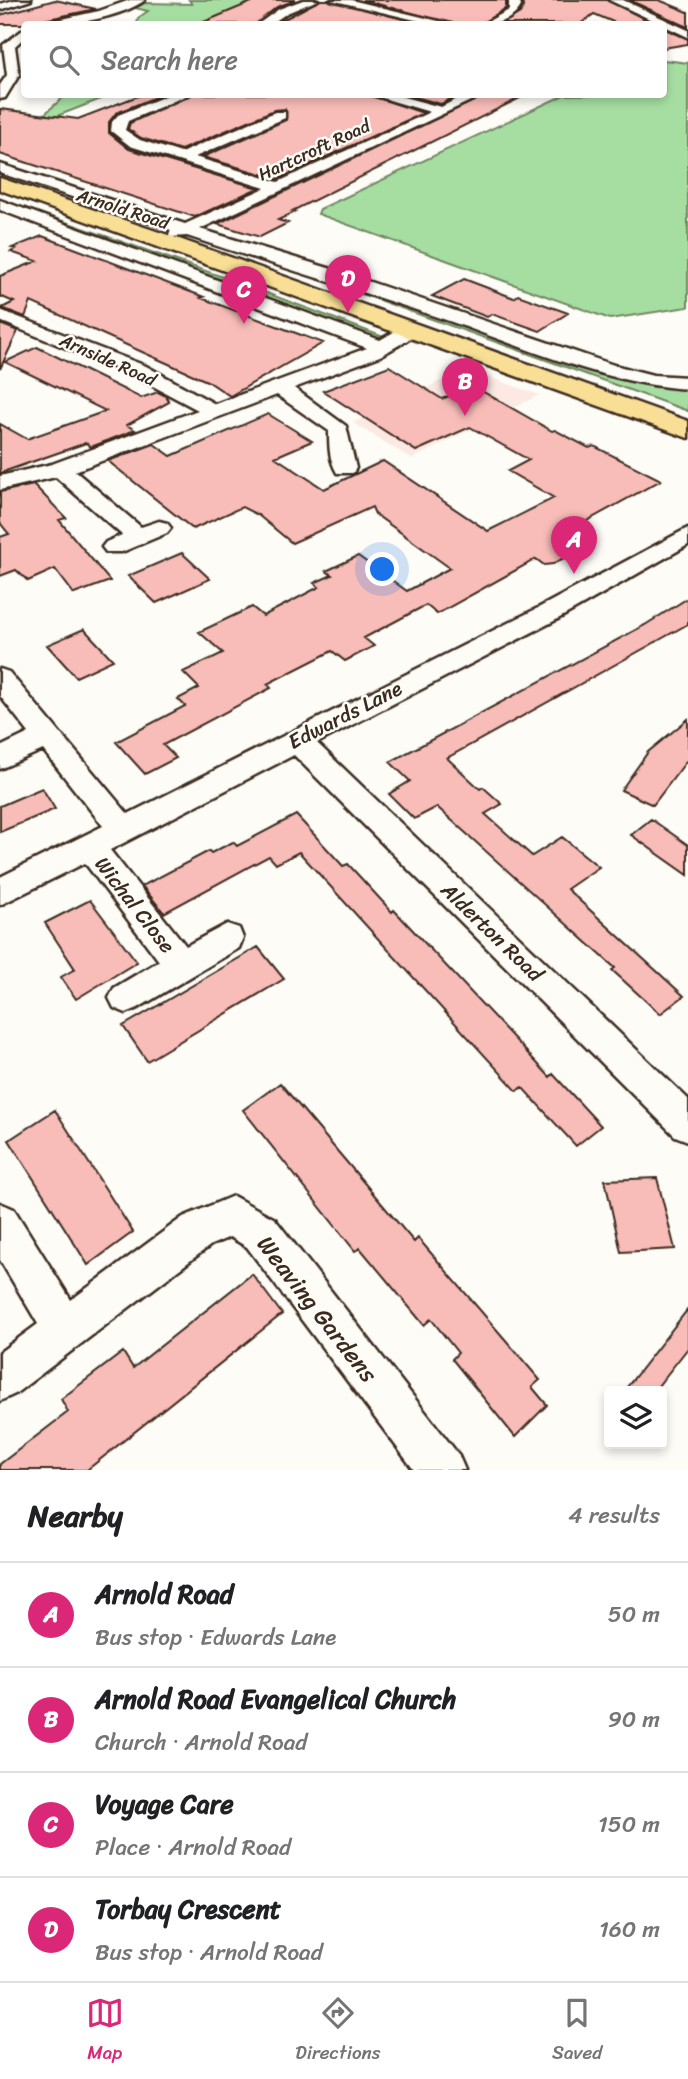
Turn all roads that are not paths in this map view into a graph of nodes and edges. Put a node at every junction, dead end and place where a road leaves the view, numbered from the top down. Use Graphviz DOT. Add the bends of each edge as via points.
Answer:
graph roads {
  1 [pos="26,0"];
  2 [pos="139,0"];
  3 [pos="313,0"];
  4 [pos="336,0"];
  5 [pos="514,0"];
  6 [pos="614,0"];
  7 [pos="0,7"];
  8 [pos="62,21"];
  9 [pos="268,21"];
  10 [pos="431,21"];
  11 [pos="494,21"];
  12 [pos="660,21"];
  13 [pos="667,24"];
  14 [pos="687,33"];
  15 [pos="21,35"];
  16 [pos="667,36"];
  17 [pos="0,95"];
  18 [pos="174,98"];
  19 [pos="391,98"];
  20 [pos="470,98"];
  21 [pos="442,111"];
  22 [pos="280,115"];
  23 [pos="183,158"];
  24 [pos="0,168"];
  25 [pos="0,184"];
  26 [pos="279,187"];
  27 [pos="0,205"];
  28 [pos="175,235"];
  29 [pos="0,315"];
  30 [pos="411,330"];
  31 [pos="382,347"];
  32 [pos="688,383"];
  33 [pos="279,387"];
  34 [pos="214,412"];
  35 [pos="680,429"];
  36 [pos="315,453"];
  37 [pos="60,469"];
  38 [pos="0,483"];
  39 [pos="688,535"];
  40 [pos="114,547"];
  41 [pos="0,678"];
  42 [pos="48,736"];
  43 [pos="296,740"];
  44 [pos="0,759"];
  45 [pos="122,828"];
  46 [pos="89,845"];
  47 [pos="0,892"];
  48 [pos="227,938"];
  49 [pos="181,965"];
  50 [pos="125,998"];
  51 [pos="688,1124"];
  52 [pos="0,1223"];
  53 [pos="65,1330"];
  54 [pos="0,1379"];
  55 [pos="442,1470"];
  1 -- 7 [label="street"];
  2 -- 8 [label="street"];
  3 -- 9 [label="street" via="283,10"];
  4 -- 10 [label="street"];
  5 -- 11 [label="street" via="513,12"];
  6 -- 12 [label="street"];
  13 -- 14 [label="street"];
  14 -- 16 [label="street"];
  15 -- 17 [label="street" via="9,45 13,75"];
  18 -- 23 [label="street" via="130,115 117,126 127,140"];
  19 -- 21 [label="street"];
  20 -- 21 [label="street, Hartcroft Road"];
  21 -- 26 [label="street, Hartcroft Road"];
  22 -- 23 [label="street"];
  23 -- 26 [label="street"];
  24 -- 28 [label="street, Arnold Road"];
  25 -- 28 [label="main road, Arnold Road"];
  26 -- 28 [label="street, Hartcroft Road"];
  27 -- 31 [label="street, Arnold Road"];
  28 -- 30 [label="main road, Arnold Road"];
  28 -- 32 [label="street, Arnold Road" via="329,274 607,369 653,381"];
  29 -- 34 [label="street, Arnside Road" via="108,359"];
  30 -- 31 [label="street"];
  30 -- 35 [label="main road, Arnold Road"];
  31 -- 33 [label="street"];
  33 -- 34 [label="street"];
  33 -- 36 [label="street" via="339,430 342,461"];
  34 -- 37 [label="street"];
  37 -- 38 [label="street"];
  37 -- 40 [label="street" via="148,532"];
  39 -- 43 [label="street, Edwards Lane" via="547,614"];
  41 -- 42 [label="street"];
  42 -- 44 [label="street"];
  42 -- 45 [label="street"];
  43 -- 45 [label="street, Edwards Lane"];
  43 -- 51 [label="street, Alderton Road"];
  45 -- 46 [label="street, Edwards Lane"];
  46 -- 47 [label="street, Edwards Lane"];
  46 -- 49 [label="street, Wichal Close"];
  48 -- 49 [label="street, Wichal Close"];
  49 -- 50 [label="street, Wichal Close"];
  52 -- 53 [label="street"];
  53 -- 54 [label="street, Weaving Gardens"];
  53 -- 55 [label="street, Weaving Gardens" via="197,1231 233,1216 261,1233"];
}
